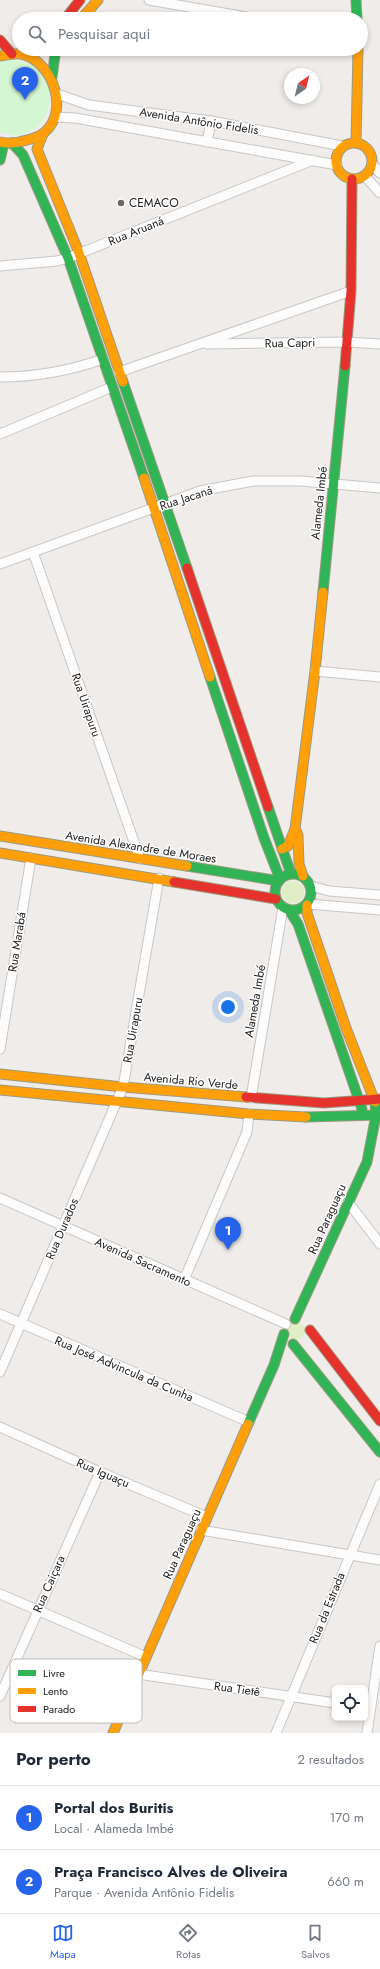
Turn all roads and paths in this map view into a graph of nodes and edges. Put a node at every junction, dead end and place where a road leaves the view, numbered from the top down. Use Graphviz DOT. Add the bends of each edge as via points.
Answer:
graph roads {
  1 [pos="80,0"];
  2 [pos="98,0"];
  3 [pos="149,0"];
  4 [pos="356,0"];
  5 [pos="71,12"];
  6 [pos="87,12"];
  7 [pos="218,12"];
  8 [pos="357,12"];
  9 [pos="0,40"];
  10 [pos="12,50"];
  11 [pos="12,55"];
  12 [pos="0,56"];
  13 [pos="26,56"];
  14 [pos="55,56"];
  15 [pos="358,56"];
  16 [pos="52,77"];
  17 [pos="57,94"];
  18 [pos="55,117"];
  19 [pos="211,121"];
  20 [pos="43,134"];
  21 [pos="207,142"];
  22 [pos="5,143"];
  23 [pos="356,143"];
  24 [pos="342,146"];
  25 [pos="0,160"];
  26 [pos="313,160"];
  27 [pos="372,164"];
  28 [pos="336,165"];
  29 [pos="380,173"];
  30 [pos="47,175"];
  31 [pos="365,176"];
  32 [pos="352,179"];
  33 [pos="35,182"];
  34 [pos="380,193"];
  35 [pos="79,253"];
  36 [pos="68,258"];
  37 [pos="0,266"];
  38 [pos="351,291"];
  39 [pos="347,342"];
  40 [pos="199,344"];
  41 [pos="380,344"];
  42 [pos="103,359"];
  43 [pos="119,372"];
  44 [pos="0,377"];
  45 [pos="112,387"];
  46 [pos="0,434"];
  47 [pos="333,484"];
  48 [pos="380,488"];
  49 [pos="166,504"];
  50 [pos="154,508"];
  51 [pos="33,552"];
  52 [pos="0,564"];
  53 [pos="315,671"];
  54 [pos="380,678"];
  55 [pos="295,829"];
  56 [pos="1,835"];
  57 [pos="282,849"];
  58 [pos="0,853"];
  59 [pos="31,858"];
  60 [pos="140,859"];
  61 [pos="291,874"];
  62 [pos="303,876"];
  63 [pos="159,878"];
  64 [pos="279,880"];
  65 [pos="311,886"];
  66 [pos="380,895"];
  67 [pos="276,899"];
  68 [pos="307,905"];
  69 [pos="286,909"];
  70 [pos="380,910"];
  71 [pos="0,1049"];
  72 [pos="0,1074"];
  73 [pos="123,1087"];
  74 [pos="0,1090"];
  75 [pos="378,1097"];
  76 [pos="251,1098"];
  77 [pos="359,1099"];
  78 [pos="115,1102"];
  79 [pos="249,1114"];
  80 [pos="378,1115"];
  81 [pos="364,1116"];
  82 [pos="372,1139"];
  83 [pos="0,1198"];
  84 [pos="348,1202"];
  85 [pos="64,1227"];
  86 [pos="380,1244"];
  87 [pos="184,1280"];
  88 [pos="0,1314"];
  89 [pos="303,1322"];
  90 [pos="21,1324"];
  91 [pos="286,1324"];
  92 [pos="284,1334"];
  93 [pos="292,1344"];
  94 [pos="274,1365"];
  95 [pos="0,1372"];
  96 [pos="380,1421"];
  97 [pos="249,1422"];
  98 [pos="0,1427"];
  99 [pos="380,1452"];
  100 [pos="100,1472"];
  101 [pos="380,1484"];
  102 [pos="207,1517"];
  103 [pos="201,1530"];
  104 [pos="349,1555"];
  105 [pos="380,1560"];
  106 [pos="0,1594"];
  107 [pos="37,1610"];
  108 [pos="380,1646"];
  109 [pos="146,1657"];
  110 [pos="16,1659"];
  111 [pos="142,1666"];
  112 [pos="10,1673"];
  113 [pos="142,1675"];
  114 [pos="0,1696"];
  115 [pos="291,1697"];
  116 [pos="332,1703"];
  117 [pos="372,1708"];
  118 [pos="117,1723"];
  119 [pos="113,1733"];
  120 [pos="276,1733"];
  121 [pos="367,1733"];
  1 -- 5 [label="street"];
  2 -- 6 [label="street"];
  3 -- 7 [label="street"];
  4 -- 8 [label="street"];
  9 -- 10 [label="street"];
  11 -- 12 [label="street"];
  13 -- 16 [label="street" via="46,66"];
  14 -- 16 [label="street"];
  15 -- 23 [label="street"];
  16 -- 17 [label="street"];
  17 -- 18 [label="street" via="58,108"];
  17 -- 19 [label="street, Avenida Antônio Fidelis" via="90,105"];
  18 -- 20 [label="street"];
  18 -- 21 [label="street, Avenida Antônio Fidelis" via="75,118"];
  19 -- 21 [label="street"];
  19 -- 24 [label="street, Avenida Antônio Fidelis"];
  20 -- 22 [label="street" via="31,141"];
  20 -- 30 [label="street" via="37,149"];
  21 -- 26 [label="street, Avenida Antônio Fidelis"];
  22 -- 25 [label="street"];
  22 -- 33 [label="street" via="22,155"];
  23 -- 24 [label="street" via="350,142"];
  23 -- 27 [label="street" via="364,147"];
  24 -- 28 [label="street" via="337,153"];
  26 -- 28 [label="street, Avenida Antônio Fidelis"];
  26 -- 35 [label="street, Rua Aruaná"];
  27 -- 29 [label="street"];
  27 -- 31 [label="street" via="370,172"];
  28 -- 32 [label="street" via="343,175"];
  30 -- 33 [label="street" via="40,170 37,171"];
  30 -- 35 [label="street"];
  31 -- 32 [label="street"];
  31 -- 34 [label="street"];
  32 -- 38 [label="street, Alameda Imbé"];
  33 -- 36 [label="street"];
  35 -- 36 [label="street, Rua Aruaná"];
  35 -- 43 [label="street"];
  36 -- 37 [label="street, Rua Aruaná"];
  36 -- 42 [label="street"];
  38 -- 39 [label="street, Alameda Imbé"];
  38 -- 40 [label="street, Rua Capri"];
  39 -- 40 [label="street, Rua Capri"];
  39 -- 41 [label="street, Rua Capri"];
  39 -- 47 [label="street, Alameda Imbé"];
  40 -- 43 [label="street, Rua Capri"];
  42 -- 44 [label="street" via="64,371 27,377"];
  42 -- 45 [label="street"];
  43 -- 49 [label="street"];
  45 -- 46 [label="street"];
  45 -- 50 [label="street"];
  47 -- 48 [label="street, Rua Jacaná"];
  47 -- 49 [label="street, Rua Jacaná" via="253,481 200,491"];
  47 -- 53 [label="street, Alameda Imbé"];
  49 -- 50 [label="street, Rua Jacaná"];
  49 -- 57 [label="street"];
  50 -- 51 [label="street, Rua Jacaná"];
  50 -- 64 [label="street"];
  51 -- 52 [label="street, Rua Jacaná"];
  51 -- 60 [label="street, Rua Uirapuru"];
  53 -- 54 [label="street"];
  53 -- 55 [label="street, Alameda Imbé"];
  55 -- 57 [label="street, Alameda Imbé" via="288,846"];
  55 -- 62 [label="street, Alameda Imbé"];
  56 -- 60 [label="street, Avenida Alexandre de Moraes"];
  57 -- 61 [label="street"];
  58 -- 59 [label="street"];
  59 -- 63 [label="street"];
  59 -- 71 [label="street, Rua Marabá"];
  60 -- 64 [label="street, Avenida Alexandre de Moraes"];
  61 -- 62 [label="street"];
  61 -- 64 [label="street"];
  62 -- 65 [label="street"];
  63 -- 67 [label="street"];
  63 -- 73 [label="street, Rua Uirapuru"];
  64 -- 67 [label="street"];
  65 -- 66 [label="street" via="329,891"];
  65 -- 68 [label="street" via="312,895"];
  67 -- 69 [label="street"];
  68 -- 69 [label="street" via="295,911"];
  68 -- 70 [label="street"];
  68 -- 75 [label="street, Rua Paraguaçu" via="346,1028"];
  69 -- 76 [label="street, Alameda Imbé"];
  69 -- 77 [label="street" via="298,924"];
  72 -- 73 [label="street, Avenida Rio Verde"];
  73 -- 76 [label="street, Avenida Rio Verde"];
  73 -- 78 [label="street, Rua Durados"];
  74 -- 78 [label="street"];
  75 -- 77 [label="street, Avenida Rio Verde"];
  75 -- 80 [label="street, Rua Paraguaçu"];
  76 -- 77 [label="street, Avenida Rio Verde" via="324,1103"];
  77 -- 81 [label="street"];
  78 -- 79 [label="street"];
  78 -- 85 [label="street, Rua Durados"];
  79 -- 81 [label="street" via="319,1118"];
  79 -- 87 [label="street" via="247,1132"];
  80 -- 81 [label="street"];
  80 -- 82 [label="street, Rua Paraguaçu"];
  81 -- 82 [label="street"];
  82 -- 84 [label="street, Rua Paraguaçu" via="367,1162"];
  83 -- 85 [label="street, Avenida Sacramento"];
  84 -- 86 [label="street"];
  84 -- 89 [label="street, Rua Paraguaçu" via="300,1308"];
  85 -- 87 [label="street, Avenida Sacramento"];
  85 -- 90 [label="street, Rua Durados"];
  87 -- 91 [label="street, Avenida Sacramento"];
  88 -- 90 [label="street, Rua José Advincula da Cunha"];
  89 -- 91 [label="street"];
  89 -- 93 [label="street" via="310,1334 306,1342"];
  89 -- 96 [label="street"];
  90 -- 95 [label="street, Rua Durados"];
  90 -- 97 [label="street, Rua José Advincula da Cunha"];
  91 -- 92 [label="street"];
  92 -- 93 [label="street"];
  92 -- 94 [label="street, Rua Paraguaçu"];
  93 -- 94 [label="street, Rua Paraguaçu"];
  93 -- 99 [label="street"];
  94 -- 97 [label="street, Rua Paraguaçu"];
  97 -- 102 [label="street, Rua Paraguaçu"];
  98 -- 100 [label="street, Rua Iguaçu"];
  100 -- 102 [label="street, Rua Iguaçu"];
  100 -- 107 [label="street, Rua Caiçara"];
  101 -- 104 [label="street, Rua da Estrada"];
  102 -- 103 [label="street, Rua Paraguaçu"];
  103 -- 104 [label="street"];
  103 -- 109 [label="street, Rua Paraguaçu"];
  104 -- 105 [label="street"];
  104 -- 115 [label="street, Rua da Estrada"];
  106 -- 107 [label="street"];
  107 -- 109 [label="street"];
  107 -- 110 [label="street, Rua Caiçara"];
  108 -- 117 [label="street"];
  109 -- 111 [label="street, Rua Paraguaçu"];
  112 -- 114 [label="street, Rua Caiçara"];
  113 -- 115 [label="street, Rua Tietê"];
  115 -- 116 [label="street, Rua Tietê"];
  115 -- 120 [label="street, Rua da Estrada"];
  117 -- 121 [label="street"];
  118 -- 119 [label="street, Rua Paraguaçu"];
}
